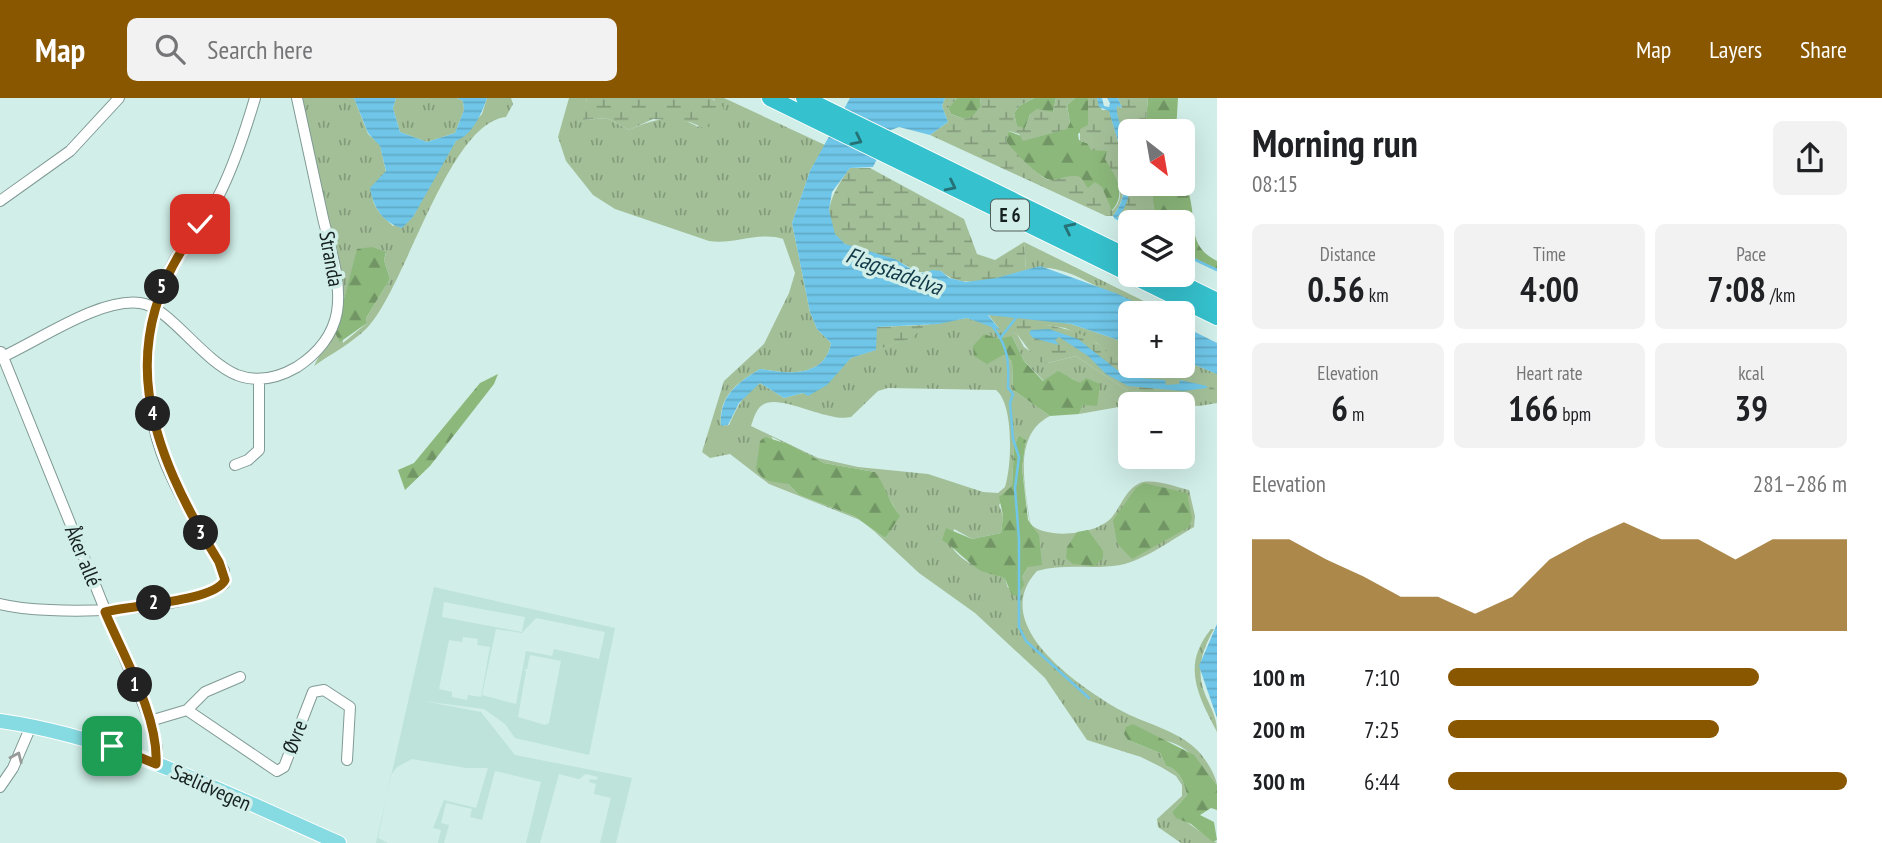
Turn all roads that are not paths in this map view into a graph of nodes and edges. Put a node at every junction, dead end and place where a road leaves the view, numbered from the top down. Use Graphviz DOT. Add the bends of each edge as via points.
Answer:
graph roads {
  1 [pos="119,98"];
  2 [pos="255,98"];
  3 [pos="297,98"];
  4 [pos="770,98"];
  5 [pos="804,98"];
  6 [pos="826,117"];
  7 [pos="893,149"];
  8 [pos="0,201"];
  9 [pos="1118,252"];
  10 [pos="1118,268"];
  11 [pos="1156,287"];
  12 [pos="1188,287"];
  13 [pos="1217,301"];
  14 [pos="154,306"];
  15 [pos="1217,317"];
  16 [pos="1,354"];
  17 [pos="259,381"];
  18 [pos="235,465"];
  19 [pos="0,604"];
  20 [pos="105,612"];
  21 [pos="240,677"];
  22 [pos="187,710"];
  23 [pos="0,721"];
  24 [pos="150,721"];
  25 [pos="31,726"];
  26 [pos="347,760"];
  27 [pos="156,764"];
  28 [pos="0,787"];
  29 [pos="339,843"];
  1 -- 8 [label="street" via="70,151"];
  2 -- 14 [label="street" via="218,197 173,263"];
  3 -- 17 [label="street, Stranda" via="338,283 337,312 329,335 308,359"];
  4 -- 6 [label="highway, E 6"];
  5 -- 6 [label="highway, E 6"];
  6 -- 7 [label="highway, E 6"];
  9 -- 7 [label="highway, E 6, one-way"];
  7 -- 10 [label="highway, E 6, one-way"];
  11 -- 15 [label="highway, E 6"];
  12 -- 13 [label="highway"];
  14 -- 16 [label="street" via="128,303 104,307"];
  14 -- 17 [label="street" via="210,359"];
  14 -- 20 [label="street" via="148,355 156,429 172,478 223,571 224,584 194,596"];
  16 -- 20 [label="street, Åker allé"];
  17 -- 18 [label="street" via="259,450"];
  19 -- 20 [label="street" via="25,610"];
  20 -- 24 [label="street, Åker allé"];
  21 -- 22 [label="street" via="205,692"];
  22 -- 24 [label="street"];
  22 -- 26 [label="street, Øvre" via="278,771 284,767 313,692 324,690 350,707"];
  23 -- 25 [label="main road, Sælidvegen"];
  24 -- 27 [label="street, Åker allé"];
  25 -- 27 [label="main road, Sælidvegen" via="88,738"];
  28 -- 25 [label="street, one-way"];
  27 -- 29 [label="main road, Sælidvegen"];
}
